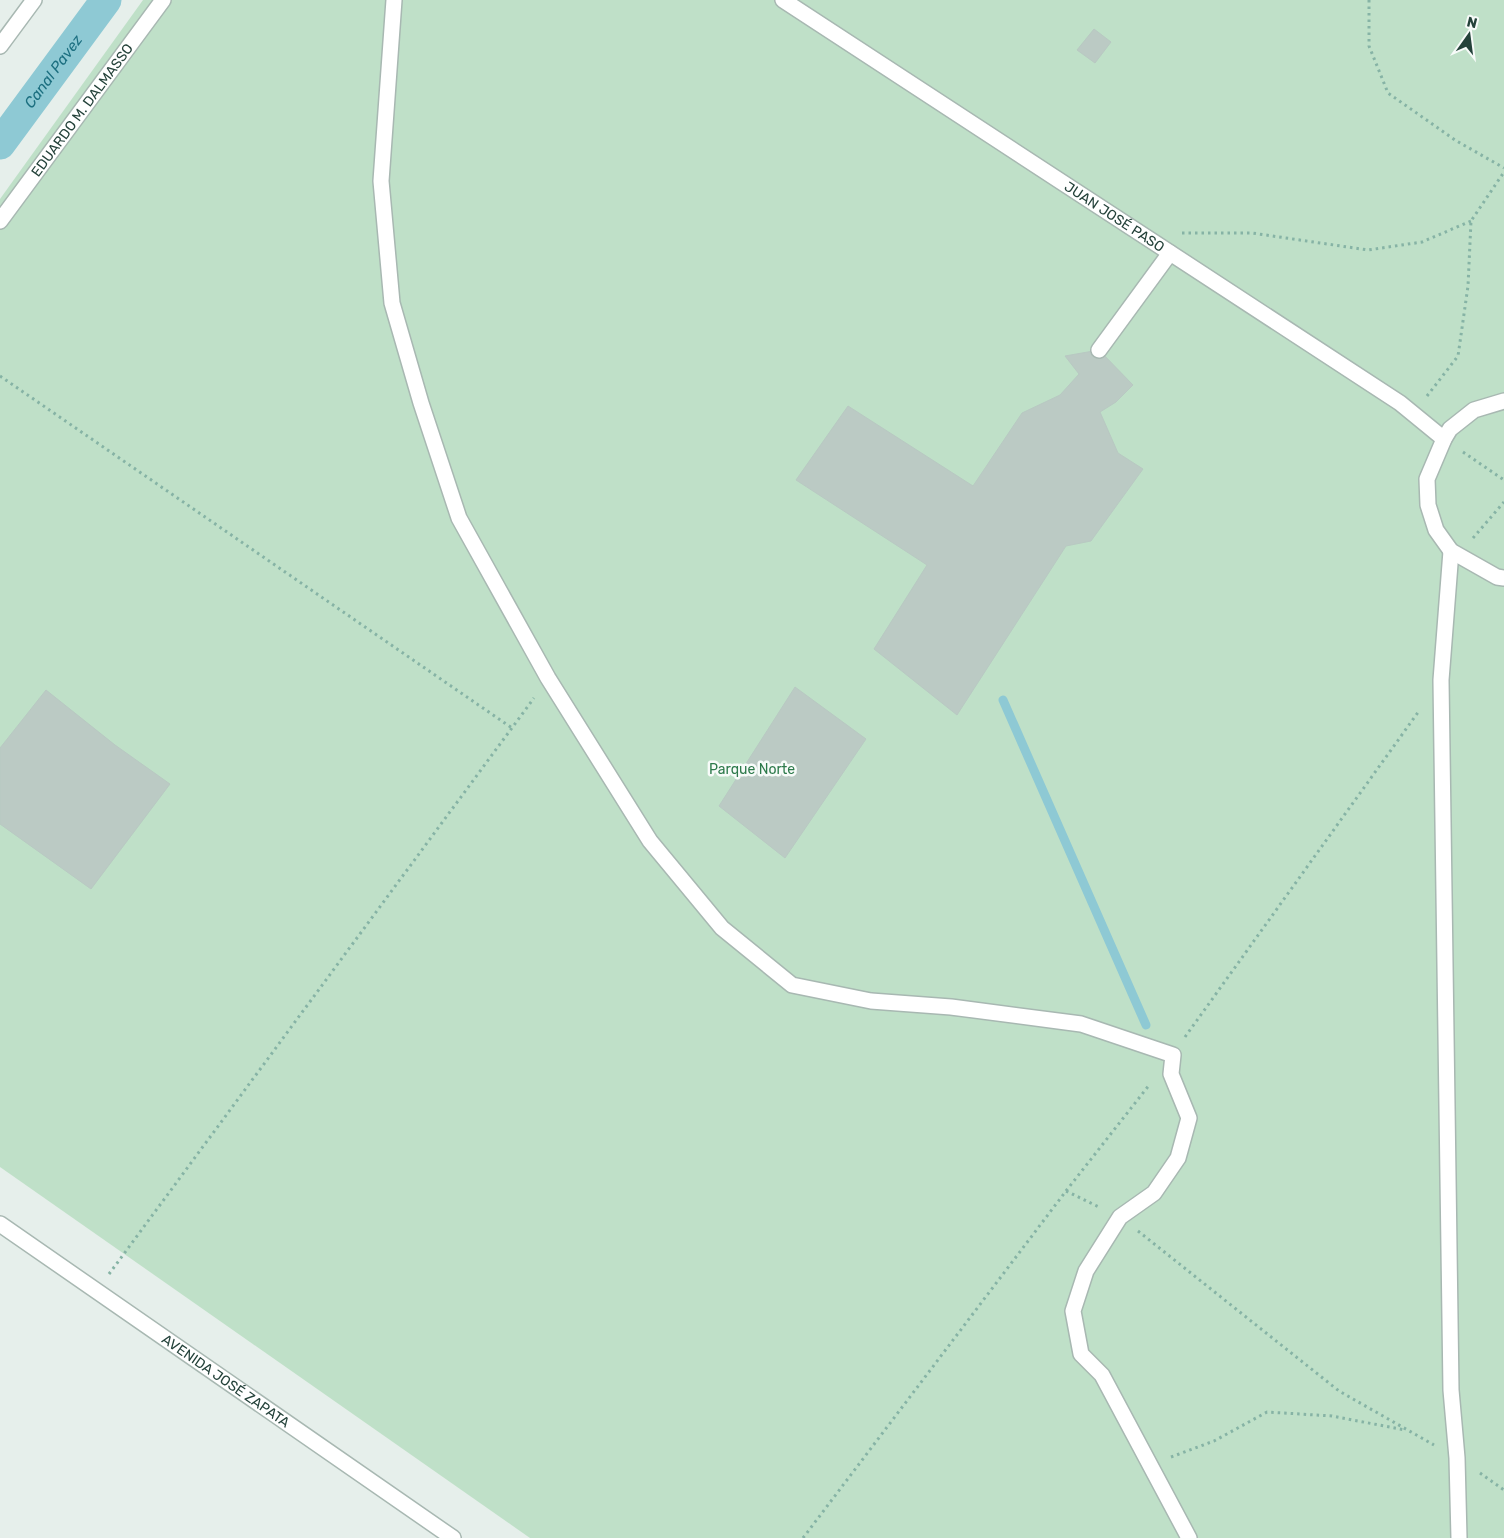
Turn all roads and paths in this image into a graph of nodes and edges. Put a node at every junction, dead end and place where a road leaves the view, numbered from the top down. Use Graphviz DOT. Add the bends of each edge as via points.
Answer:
graph roads {
  1 [pos="34,0"];
  2 [pos="163,0"];
  3 [pos="394,0"];
  4 [pos="783,0"];
  5 [pos="1369,0"];
  6 [pos="0,46"];
  7 [pos="1504,168"];
  8 [pos="1504,172"];
  9 [pos="0,221"];
  10 [pos="1470,221"];
  11 [pos="1177,233"];
  12 [pos="1170,253"];
  13 [pos="1099,350"];
  14 [pos="0,376"];
  15 [pos="1504,401"];
  16 [pos="1413,414"];
  17 [pos="1444,439"];
  18 [pos="1504,480"];
  19 [pos="1504,502"];
  20 [pos="1455,553"];
  21 [pos="1504,578"];
  22 [pos="548,678"];
  23 [pos="1441,680"];
  24 [pos="512,728"];
  25 [pos="1173,1055"];
  26 [pos="1066,1191"];
  27 [pos="1120,1218"];
  28 [pos="0,1224"];
  29 [pos="97,1291"];
  30 [pos="1409,1431"];
  31 [pos="1457,1458"];
  32 [pos="1151,1465"];
  33 [pos="1504,1490"];
  34 [pos="453,1538"];
  35 [pos="803,1538"];
  36 [pos="1189,1538"];
  37 [pos="1459,1538"];
  1 -- 6 [label="street"];
  2 -- 9 [label="street, EDUARDO M. DALMASSO"];
  3 -- 22 [label="street" via="380,181 392,303 459,518"];
  4 -- 12 [label="street, JUAN JOSÉ PASO"];
  5 -- 7 [label="path" via="1369,46 1388,93 1455,140"];
  8 -- 10 [label="path"];
  10 -- 11 [label="path" via="1422,242 1368,250 1252,233"];
  10 -- 16 [label="path" via="1468,286 1458,356"];
  12 -- 13 [label="street"];
  12 -- 16 [label="street, JUAN JOSÉ PASO"];
  14 -- 24 [label="path"];
  15 -- 17 [label="street" via="1474,410 1450,429"];
  16 -- 17 [label="street, JUAN JOSÉ PASO"];
  17 -- 18 [label="path"];
  17 -- 20 [label="street" via="1427,479 1428,505 1436,530"];
  19 -- 20 [label="path"];
  20 -- 21 [label="street"];
  20 -- 23 [label="street"];
  22 -- 24 [label="path"];
  22 -- 25 [label="street" via="650,841 722,928 792,985 871,1001 951,1007 1081,1024"];
  23 -- 25 [label="path"];
  23 -- 31 [label="street" via="1451,1380"];
  24 -- 29 [label="path"];
  25 -- 26 [label="path"];
  25 -- 27 [label="street" via="1171,1074 1189,1118 1178,1158 1154,1193"];
  26 -- 27 [label="path"];
  26 -- 35 [label="path"];
  27 -- 30 [label="path" via="1339,1391"];
  27 -- 32 [label="street" via="1086,1271 1073,1311 1081,1354 1102,1375"];
  28 -- 29 [label="street, AVENIDA JOSÉ ZAPATA"];
  29 -- 34 [label="street, AVENIDA JOSÉ ZAPATA"];
  30 -- 31 [label="path"];
  30 -- 32 [label="path" via="1332,1416 1267,1412 1214,1441"];
  31 -- 33 [label="path"];
  31 -- 37 [label="street"];
  32 -- 36 [label="street"];
}
